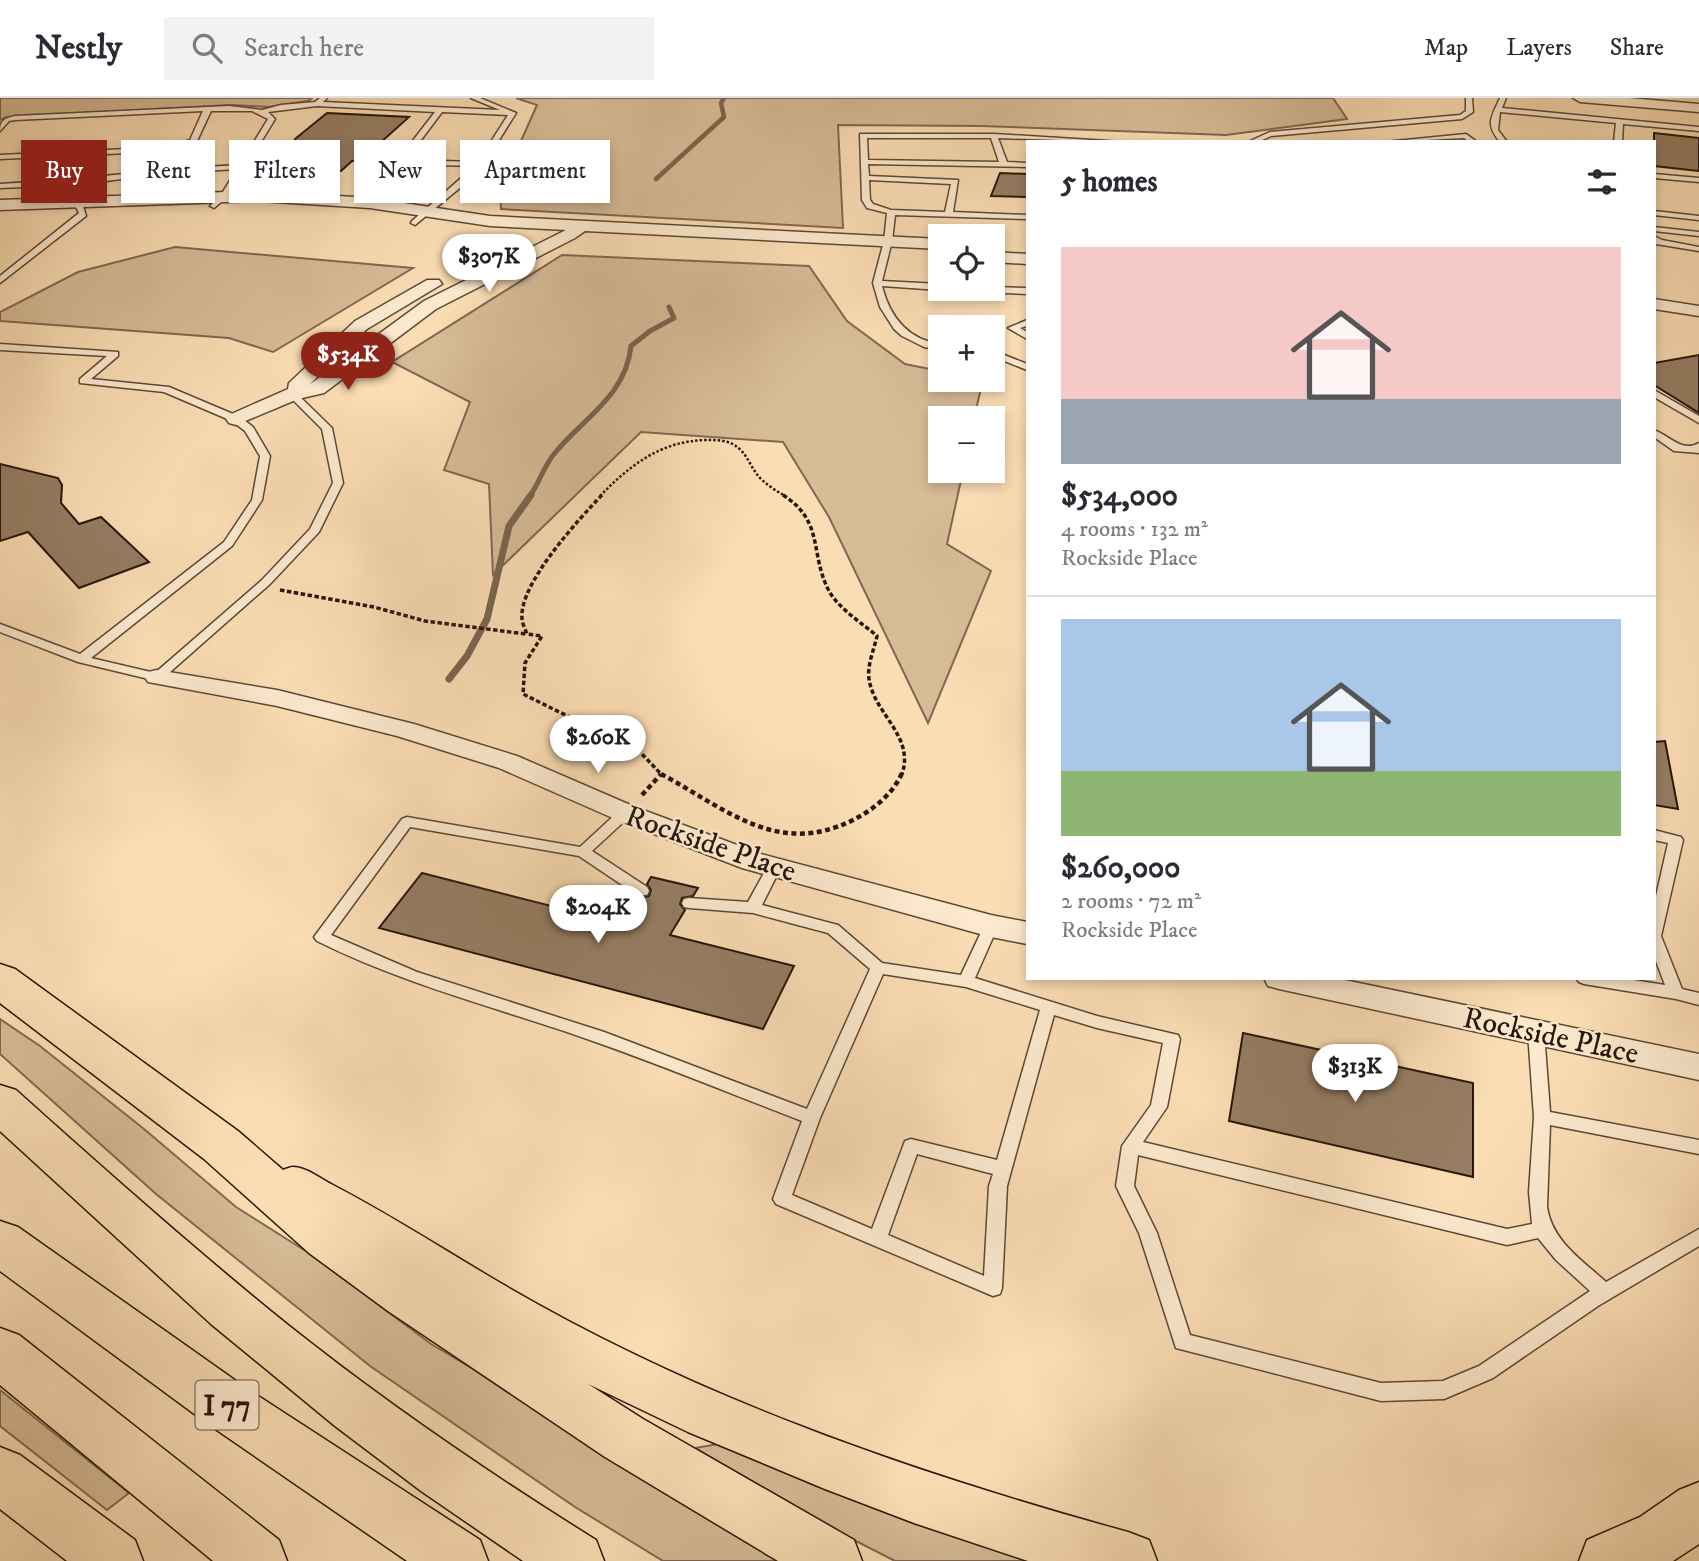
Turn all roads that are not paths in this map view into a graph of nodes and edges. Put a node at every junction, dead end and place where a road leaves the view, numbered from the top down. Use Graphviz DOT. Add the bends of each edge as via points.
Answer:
graph roads {
  1 [pos="324,98"];
  2 [pos="474,98"];
  3 [pos="1469,98"];
  4 [pos="1503,98"];
  5 [pos="1580,98"];
  6 [pos="317,104"];
  7 [pos="1699,108"];
  8 [pos="208,109"];
  9 [pos="440,110"];
  10 [pos="1498,110"];
  11 [pos="261,112"];
  12 [pos="513,113"];
  13 [pos="1620,122"];
  14 [pos="0,129"];
  15 [pos="1699,130"];
  16 [pos="994,136"];
  17 [pos="259,140"];
  18 [pos="494,140"];
  19 [pos="1078,140"];
  20 [pos="1256,140"];
  21 [pos="1414,140"];
  22 [pos="1471,140"];
  23 [pos="1502,140"];
  24 [pos="1618,140"];
  25 [pos="0,157"];
  26 [pos="864,162"];
  27 [pos="1003,163"];
  28 [pos="460,164"];
  29 [pos="1026,164"];
  30 [pos="229,168"];
  31 [pos="1656,176"];
  32 [pos="865,178"];
  33 [pos="1699,180"];
  34 [pos="460,185"];
  35 [pos="0,186"];
  36 [pos="229,186"];
  37 [pos="219,201"];
  38 [pos="0,205"];
  39 [pos="80,209"];
  40 [pos="430,212"];
  41 [pos="891,212"];
  42 [pos="1656,213"];
  43 [pos="948,215"];
  44 [pos="0,217"];
  45 [pos="1026,217"];
  46 [pos="1699,218"];
  47 [pos="415,223"];
  48 [pos="568,228"];
  49 [pos="1656,229"];
  50 [pos="537,233"];
  51 [pos="1699,234"];
  52 [pos="1656,240"];
  53 [pos="928,244"];
  54 [pos="886,246"];
  55 [pos="1005,247"];
  56 [pos="1026,248"];
  57 [pos="1699,249"];
  58 [pos="928,252"];
  59 [pos="1005,258"];
  60 [pos="1026,259"];
  61 [pos="0,280"];
  62 [pos="877,283"];
  63 [pos="928,285"];
  64 [pos="1005,290"];
  65 [pos="1026,291"];
  66 [pos="1656,304"];
  67 [pos="1699,311"];
  68 [pos="1656,318"];
  69 [pos="1026,323"];
  70 [pos="1699,326"];
  71 [pos="1026,335"];
  72 [pos="346,337"];
  73 [pos="379,341"];
  74 [pos="0,346"];
  75 [pos="928,346"];
  76 [pos="1005,358"];
  77 [pos="1026,367"];
  78 [pos="292,394"];
  79 [pos="1656,394"];
  80 [pos="236,419"];
  81 [pos="1699,420"];
  82 [pos="1656,434"];
  83 [pos="1699,446"];
  84 [pos="0,628"];
  85 [pos="82,659"];
  86 [pos="157,677"];
  87 [pos="631,807"];
  88 [pos="1656,835"];
  89 [pos="583,852"];
  90 [pos="774,867"];
  91 [pos="642,891"];
  92 [pos="690,902"];
  93 [pos="753,908"];
  94 [pos="991,926"];
  95 [pos="1656,928"];
  96 [pos="1026,933"];
  97 [pos="1656,942"];
  98 [pos="878,968"];
  99 [pos="0,980"];
  100 [pos="1299,980"];
  101 [pos="1596,980"];
  102 [pos="966,981"];
  103 [pos="1350,985"];
  104 [pos="1676,993"];
  105 [pos="1699,999"];
  106 [pos="1049,1006"];
  107 [pos="1536,1032"];
  108 [pos="1699,1067"];
  109 [pos="0,1103"];
  110 [pos="1542,1117"];
  111 [pos="812,1118"];
  112 [pos="221,1145"];
  113 [pos="1131,1146"];
  114 [pos="1699,1147"];
  115 [pos="1002,1169"];
  116 [pos="1543,1229"];
  117 [pos="1699,1237"];
  118 [pos="877,1240"];
  119 [pos="0,1242"];
  120 [pos="1604,1292"];
  121 [pos="0,1352"];
  122 [pos="0,1474"];
  123 [pos="1699,1510"];
  124 [pos="114,1561"];
  125 [pos="258,1561"];
  126 [pos="459,1561"];
  127 [pos="575,1561"];
  128 [pos="833,1561"];
  129 [pos="1128,1561"];
  130 [pos="1608,1561"];
  1 -- 6 [label="lane"];
  2 -- 12 [label="lane"];
  3 -- 20 [label="lane" via="1470,112 1462,117 1270,134"];
  4 -- 10 [label="lane"];
  5 -- 7 [label="street"];
  6 -- 9 [label="lane"];
  6 -- 11 [label="lane"];
  8 -- 11 [label="lane"];
  8 -- 14 [label="lane" via="15,118"];
  8 -- 25 [label="lane" via="193,141 171,149"];
  9 -- 12 [label="lane"];
  9 -- 28 [label="lane" via="401,162"];
  10 -- 13 [label="lane"];
  10 -- 23 [label="lane" via="1494,130"];
  11 -- 17 [label="lane" via="272,119"];
  12 -- 18 [label="lane"];
  13 -- 15 [label="lane"];
  13 -- 24 [label="lane"];
  16 -- 19 [label="lane"];
  16 -- 26 [label="lane" via="863,136"];
  16 -- 27 [label="lane"];
  21 -- 22 [label="lane" via="1466,136"];
  26 -- 27 [label="lane"];
  26 -- 32 [label="lane"];
  27 -- 29 [label="lane"];
  30 -- 35 [label="lane"];
  31 -- 33 [label="lane"];
  32 -- 41 [label="lane" via="870,206"];
  32 -- 43 [label="lane" via="955,182"];
  34 -- 40 [label="lane"];
  36 -- 37 [label="lane"];
  37 -- 39 [label="street"];
  37 -- 40 [label="street" via="344,201"];
  37 -- 47 [label="street"];
  38 -- 39 [label="street"];
  39 -- 44 [label="street"];
  39 -- 61 [label="lane"];
  40 -- 47 [label="lane"];
  40 -- 48 [label="street"];
  41 -- 43 [label="lane"];
  41 -- 54 [label="lane"];
  42 -- 46 [label="lane"];
  43 -- 45 [label="lane"];
  47 -- 50 [label="street"];
  48 -- 50 [label="street"];
  48 -- 54 [label="street"];
  48 -- 73 [label="street" via="452,292"];
  49 -- 51 [label="lane"];
  50 -- 72 [label="street" via="415,293"];
  52 -- 57 [label="lane"];
  53 -- 54 [label="street"];
  54 -- 58 [label="street"];
  54 -- 62 [label="lane"];
  55 -- 56 [label="street"];
  59 -- 60 [label="street"];
  62 -- 63 [label="lane"];
  62 -- 75 [label="lane" via="888,319"];
  64 -- 65 [label="lane"];
  66 -- 67 [label="street"];
  68 -- 70 [label="street"];
  69 -- 71 [label="lane" via="1013,328"];
  72 -- 73 [label="street"];
  72 -- 78 [label="street"];
  73 -- 78 [label="street" via="317,389"];
  74 -- 80 [label="lane" via="115,354 83,381 166,389"];
  76 -- 77 [label="lane"];
  78 -- 80 [label="street"];
  78 -- 86 [label="lane" via="327,428 338,483 315,530 262,586"];
  79 -- 81 [label="lane"];
  80 -- 85 [label="lane" via="249,429 265,456 257,500 228,544"];
  82 -- 83 [label="lane" via="1678,449 1698,450"];
  84 -- 85 [label="lane"];
  85 -- 86 [label="lane"];
  86 -- 87 [label="street, Rockside Place" via="277,698 405,730"];
  87 -- 89 [label="lane"];
  87 -- 90 [label="street, Rockside Place"];
  88 -- 95 [label="lane" via="1676,840"];
  89 -- 91 [label="lane"];
  89 -- 111 [label="lane" via="407,822 322,937 362,958 569,1026"];
  90 -- 93 [label="lane"];
  90 -- 94 [label="street, Rockside Place"];
  92 -- 93 [label="lane"];
  93 -- 98 [label="lane" via="834,929"];
  94 -- 96 [label="street, Rockside Place"];
  94 -- 102 [label="lane"];
  97 -- 104 [label="lane"];
  98 -- 102 [label="lane"];
  98 -- 111 [label="lane"];
  99 -- 112 [label="highway"];
  100 -- 103 [label="street, Rockside Place"];
  101 -- 104 [label="lane"];
  102 -- 106 [label="lane"];
  103 -- 107 [label="street, Rockside Place"];
  104 -- 105 [label="lane"];
  106 -- 113 [label="lane" via="1172,1039 1159,1107"];
  106 -- 115 [label="lane"];
  107 -- 108 [label="street, Rockside Place"];
  107 -- 110 [label="lane"];
  109 -- 127 [label="highway" via="228,1307 332,1391 428,1463"];
  110 -- 114 [label="lane"];
  110 -- 116 [label="lane" via="1539,1212"];
  111 -- 118 [label="lane" via="782,1199"];
  112 -- 128 [label="highway" via="327,1238 473,1341 624,1438"];
  112 -- 129 [label="highway" via="570,1349 720,1422 879,1485"];
  113 -- 116 [label="lane" via="1507,1237"];
  113 -- 120 [label="lane" via="1125,1186 1148,1233 1183,1342 1381,1392 1444,1390 1486,1372"];
  115 -- 118 [label="lane" via="911,1146"];
  115 -- 118 [label="lane" via="993,1288"];
  116 -- 120 [label="lane"];
  117 -- 120 [label="lane"];
  119 -- 126 [label="highway, I 77" via="102,1319"];
  121 -- 125 [label="highway"];
  122 -- 124 [label="highway"];
  123 -- 130 [label="highway" via="1660,1537"];
}
